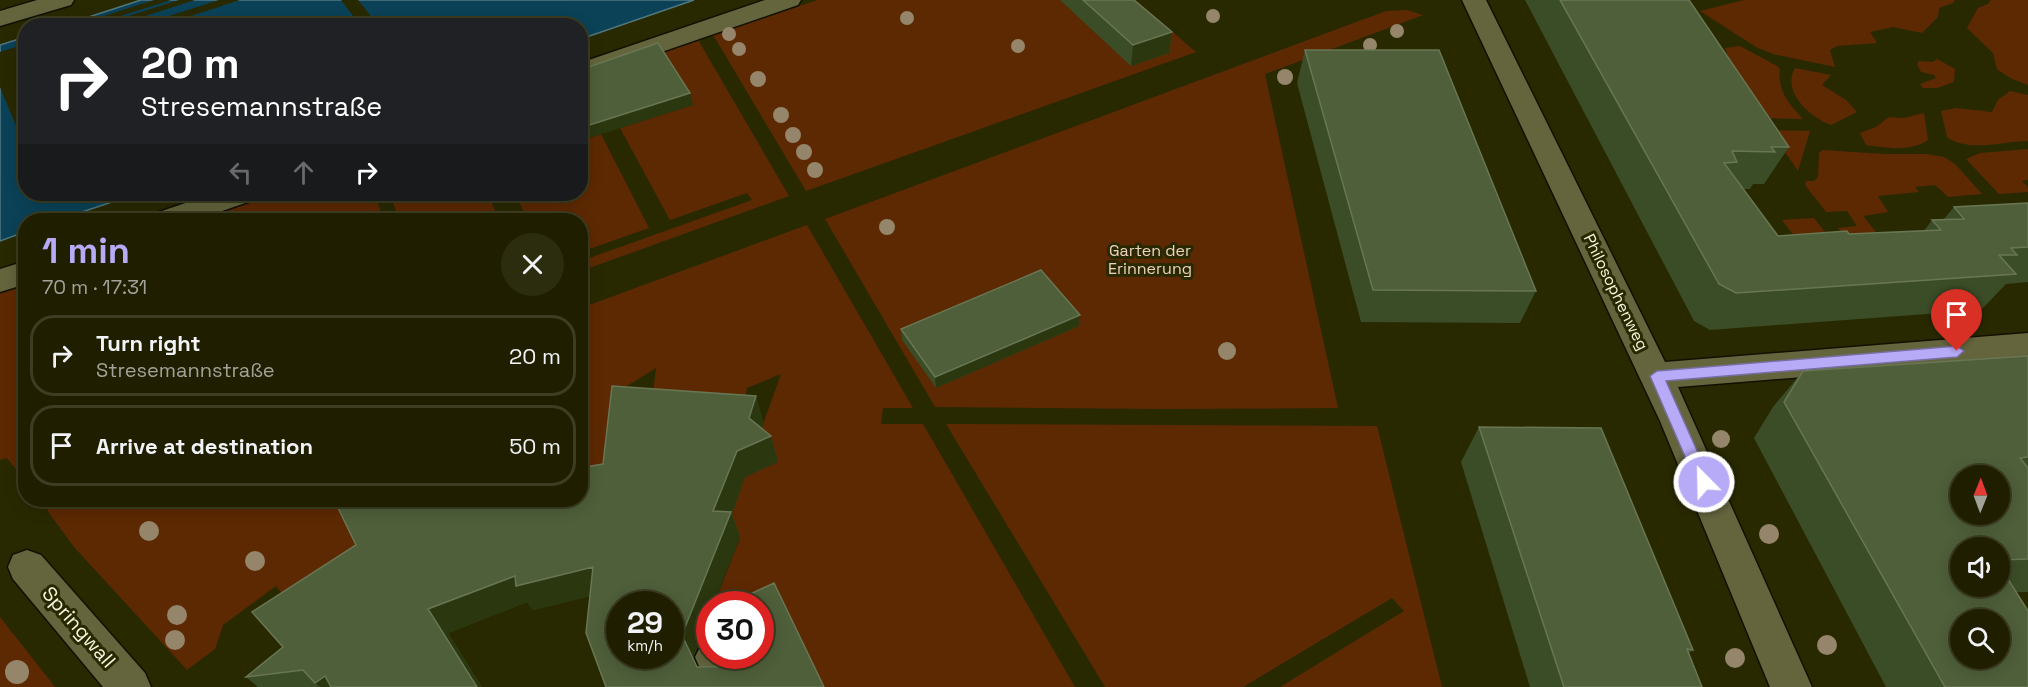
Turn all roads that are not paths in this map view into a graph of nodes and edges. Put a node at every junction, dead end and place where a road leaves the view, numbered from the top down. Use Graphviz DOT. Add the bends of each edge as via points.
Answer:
graph roads {
  1 [pos="62,0"];
  2 [pos="789,0"];
  3 [pos="1474,0"];
  4 [pos="0,20"];
  5 [pos="588,69"];
  6 [pos="221,201"];
  7 [pos="187,213"];
  8 [pos="18,275"];
  9 [pos="0,281"];
  10 [pos="2028,346"];
  11 [pos="1657,376"];
  12 [pos="27,567"];
  13 [pos="130,687"];
  14 [pos="1791,687"];
  1 -- 4 [label="street"];
  2 -- 5 [label="street"];
  3 -- 11 [label="street, Philosophenweg"];
  6 -- 7 [label="street"];
  8 -- 9 [label="street"];
  10 -- 11 [label="street"];
  11 -- 14 [label="street, Philosophenweg"];
  12 -- 13 [label="street, Springwall"];
}
